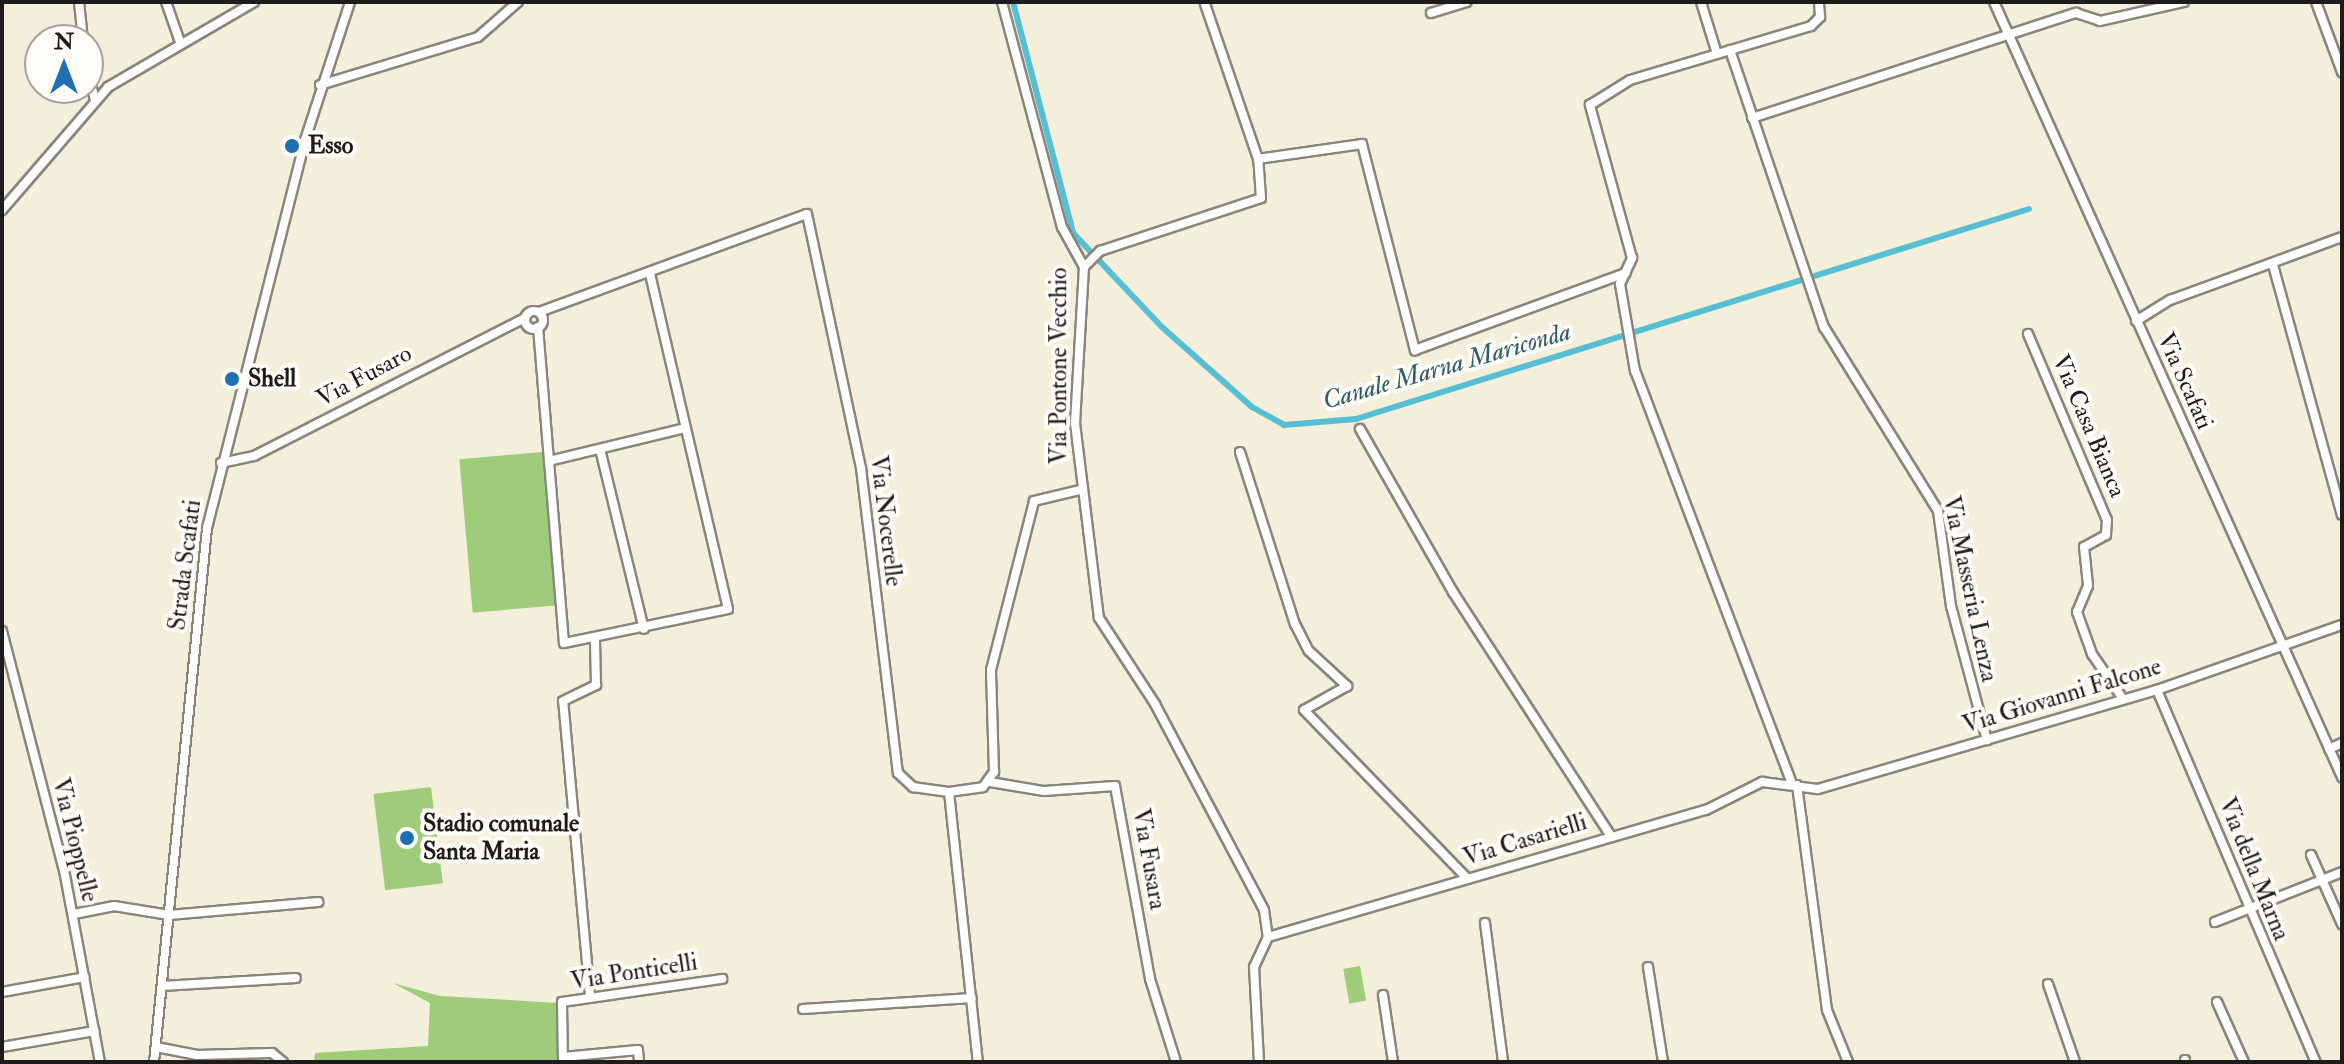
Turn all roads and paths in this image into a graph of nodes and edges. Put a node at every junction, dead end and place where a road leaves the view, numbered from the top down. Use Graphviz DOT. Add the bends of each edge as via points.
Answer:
graph roads {
  1 [pos="79,2"];
  2 [pos="166,2"];
  3 [pos="254,2"];
  4 [pos="350,2"];
  5 [pos="518,2"];
  6 [pos="1002,2"];
  7 [pos="1466,2"];
  8 [pos="1701,2"];
  9 [pos="1819,2"];
  10 [pos="1994,2"];
  11 [pos="2184,2"];
  12 [pos="2316,2"];
  13 [pos="1205,4"];
  14 [pos="1431,13"];
  15 [pos="81,24"];
  16 [pos="2007,32"];
  17 [pos="180,42"];
  18 [pos="1730,50"];
  19 [pos="1717,54"];
  20 [pos="2342,72"];
  21 [pos="320,85"];
  22 [pos="104,95"];
  23 [pos="92,104"];
  24 [pos="1752,118"];
  25 [pos="1258,159"];
  26 [pos="2,210"];
  27 [pos="808,219"];
  28 [pos="2342,237"];
  29 [pos="1086,265"];
  30 [pos="2273,265"];
  31 [pos="1626,272"];
  32 [pos="650,273"];
  33 [pos="539,312"];
  34 [pos="525,318"];
  35 [pos="2136,321"];
  36 [pos="538,327"];
  37 [pos="2028,334"];
  38 [pos="685,428"];
  39 [pos="1360,429"];
  40 [pos="600,449"];
  41 [pos="1240,452"];
  42 [pos="549,461"];
  43 [pos="221,463"];
  44 [pos="1080,490"];
  45 [pos="2342,515"];
  46 [pos="2342,625"];
  47 [pos="644,629"];
  48 [pos="2,631"];
  49 [pos="595,640"];
  50 [pos="2283,647"];
  51 [pos="2157,690"];
  52 [pos="2123,699"];
  53 [pos="1987,740"];
  54 [pos="2342,743"];
  55 [pos="2329,749"];
  56 [pos="2342,777"];
  57 [pos="990,782"];
  58 [pos="1794,783"];
  59 [pos="949,792"];
  60 [pos="1610,835"];
  61 [pos="2311,855"];
  62 [pos="2342,872"];
  63 [pos="1468,879"];
  64 [pos="2321,880"];
  65 [pos="318,902"];
  66 [pos="2248,909"];
  67 [pos="74,914"];
  68 [pos="169,915"];
  69 [pos="2215,922"];
  70 [pos="1485,923"];
  71 [pos="2342,924"];
  72 [pos="1268,937"];
  73 [pos="1648,967"];
  74 [pos="85,977"];
  75 [pos="296,978"];
  76 [pos="722,979"];
  77 [pos="2048,984"];
  78 [pos="162,986"];
  79 [pos="2,992"];
  80 [pos="1383,995"];
  81 [pos="590,996"];
  82 [pos="972,998"];
  83 [pos="2217,1002"];
  84 [pos="803,1009"];
  85 [pos="95,1031"];
  86 [pos="2,1047"];
  87 [pos="156,1047"];
  88 [pos="563,1060"];
  89 [pos="100,1062"];
  90 [pos="154,1062"];
  91 [pos="283,1062"];
  92 [pos="639,1062"];
  93 [pos="978,1062"];
  94 [pos="1176,1062"];
  95 [pos="1259,1062"];
  96 [pos="1393,1062"];
  97 [pos="1503,1062"];
  98 [pos="1663,1062"];
  99 [pos="1848,1062"];
  100 [pos="2075,1062"];
  101 [pos="2244,1062"];
  102 [pos="2316,1062"];
  1 -- 15 [label="street"];
  2 -- 17 [label="street"];
  3 -- 17 [label="street"];
  4 -- 21 [label="street, Strada Scafati"];
  5 -- 21 [label="street" via="478,37"];
  6 -- 29 [label="street, Via Pontone Vecchio" via="1062,227"];
  7 -- 14 [label="street"];
  8 -- 19 [label="street"];
  9 -- 18 [label="street" via="1820,17 1811,26"];
  10 -- 16 [label="street, Via Scafati"];
  11 -- 16 [label="street" via="2100,21 2076,13"];
  12 -- 20 [label="street"];
  13 -- 25 [label="street"];
  16 -- 24 [label="street"];
  16 -- 35 [label="street, Via Scafati"];
  17 -- 22 [label="street"];
  18 -- 19 [label="street"];
  18 -- 24 [label="street, Via Masseria Lenza"];
  19 -- 31 [label="street" via="1630,80 1590,105 1632,258"];
  21 -- 43 [label="street, Strada Scafati"];
  23 -- 26 [label="street"];
  24 -- 53 [label="street, Via Masseria Lenza" via="1832,341 1931,493"];
  25 -- 29 [label="street" via="1261,198 1100,251"];
  25 -- 31 [label="street" via="1362,144 1415,350"];
  27 -- 32 [label="street, Via Fusaro" via="803,214 754,229"];
  27 -- 59 [label="street, Via Nocerelle" via="861,468 898,773 913,787"];
  28 -- 30 [label="street"];
  29 -- 44 [label="street, Via Pontone Vecchio" via="1075,423"];
  30 -- 35 [label="street" via="2170,300"];
  30 -- 45 [label="street"];
  31 -- 58 [label="street" via="1620,284 1631,324 1635,371"];
  32 -- 33 [label="street, Via Fusaro"];
  32 -- 38 [label="street"];
  33 -- 34 [label="street, Via Fusaro"];
  33 -- 36 [label="street"];
  34 -- 36 [label="street"];
  34 -- 43 [label="street, Via Fusaro" via="241,462"];
  35 -- 50 [label="street, Via Scafati"];
  36 -- 42 [label="street"];
  37 -- 52 [label="street, Via Casa Bianca" via="2107,520 2106,535 2084,547 2088,586 2077,612 2092,654"];
  38 -- 40 [label="street"];
  38 -- 47 [label="street" via="728,609"];
  39 -- 60 [label="street" via="1453,592"];
  40 -- 42 [label="street"];
  40 -- 47 [label="street"];
  41 -- 63 [label="street" via="1295,624 1309,651 1347,686 1304,710"];
  42 -- 49 [label="street" via="562,641"];
  43 -- 68 [label="street, Strada Scafati" via="207,528"];
  44 -- 57 [label="street" via="1034,501 991,670"];
  44 -- 72 [label="street, Via Pontone Vecchio" via="1099,618 1155,704 1264,910"];
  46 -- 50 [label="street, Via Giovanni Falcone"];
  47 -- 49 [label="street"];
  48 -- 67 [label="street, Via Pioppelle"];
  49 -- 81 [label="street" via="596,685 563,701"];
  50 -- 51 [label="street, Via Giovanni Falcone"];
  50 -- 55 [label="street, Via Scafati"];
  51 -- 52 [label="street, Via Giovanni Falcone"];
  51 -- 66 [label="street, Via della Marna"];
  52 -- 53 [label="street, Via Giovanni Falcone"];
  53 -- 58 [label="street, Via Giovanni Falcone" via="1818,789"];
  54 -- 55 [label="street"];
  55 -- 56 [label="street, Via Scafati"];
  57 -- 59 [label="street, Via Nocerelle"];
  57 -- 94 [label="street, Via Fusara" via="1044,791 1115,786 1150,979"];
  58 -- 60 [label="street, Via Casarielli" via="1762,782 1727,803"];
  58 -- 99 [label="street" via="1827,1010"];
  59 -- 82 [label="street"];
  60 -- 63 [label="street, Via Casarielli"];
  61 -- 64 [label="street"];
  62 -- 64 [label="street"];
  63 -- 72 [label="street, Via Casarielli"];
  64 -- 66 [label="street"];
  64 -- 71 [label="street"];
  65 -- 68 [label="street"];
  66 -- 69 [label="street"];
  66 -- 102 [label="street, Via della Marna"];
  67 -- 68 [label="street" via="114,906"];
  67 -- 74 [label="street, Via Pioppelle"];
  68 -- 78 [label="street, Strada Scafati"];
  70 -- 97 [label="street"];
  72 -- 95 [label="street" via="1254,967"];
  73 -- 98 [label="street"];
  74 -- 79 [label="street"];
  74 -- 85 [label="street, Via Pioppelle"];
  75 -- 78 [label="street"];
  76 -- 81 [label="street, Via Ponticelli"];
  77 -- 100 [label="street"];
  78 -- 87 [label="street, Strada Scafati"];
  80 -- 96 [label="street"];
  81 -- 88 [label="street, Via Ponticelli" via="562,1002"];
  82 -- 84 [label="street"];
  82 -- 93 [label="street"];
  83 -- 101 [label="street"];
  85 -- 86 [label="street"];
  85 -- 89 [label="street, Via Pioppelle"];
  87 -- 90 [label="street, Strada Scafati"];
  87 -- 91 [label="street" via="197,1055 276,1053"];
  88 -- 92 [label="street" via="638,1050"];
}
